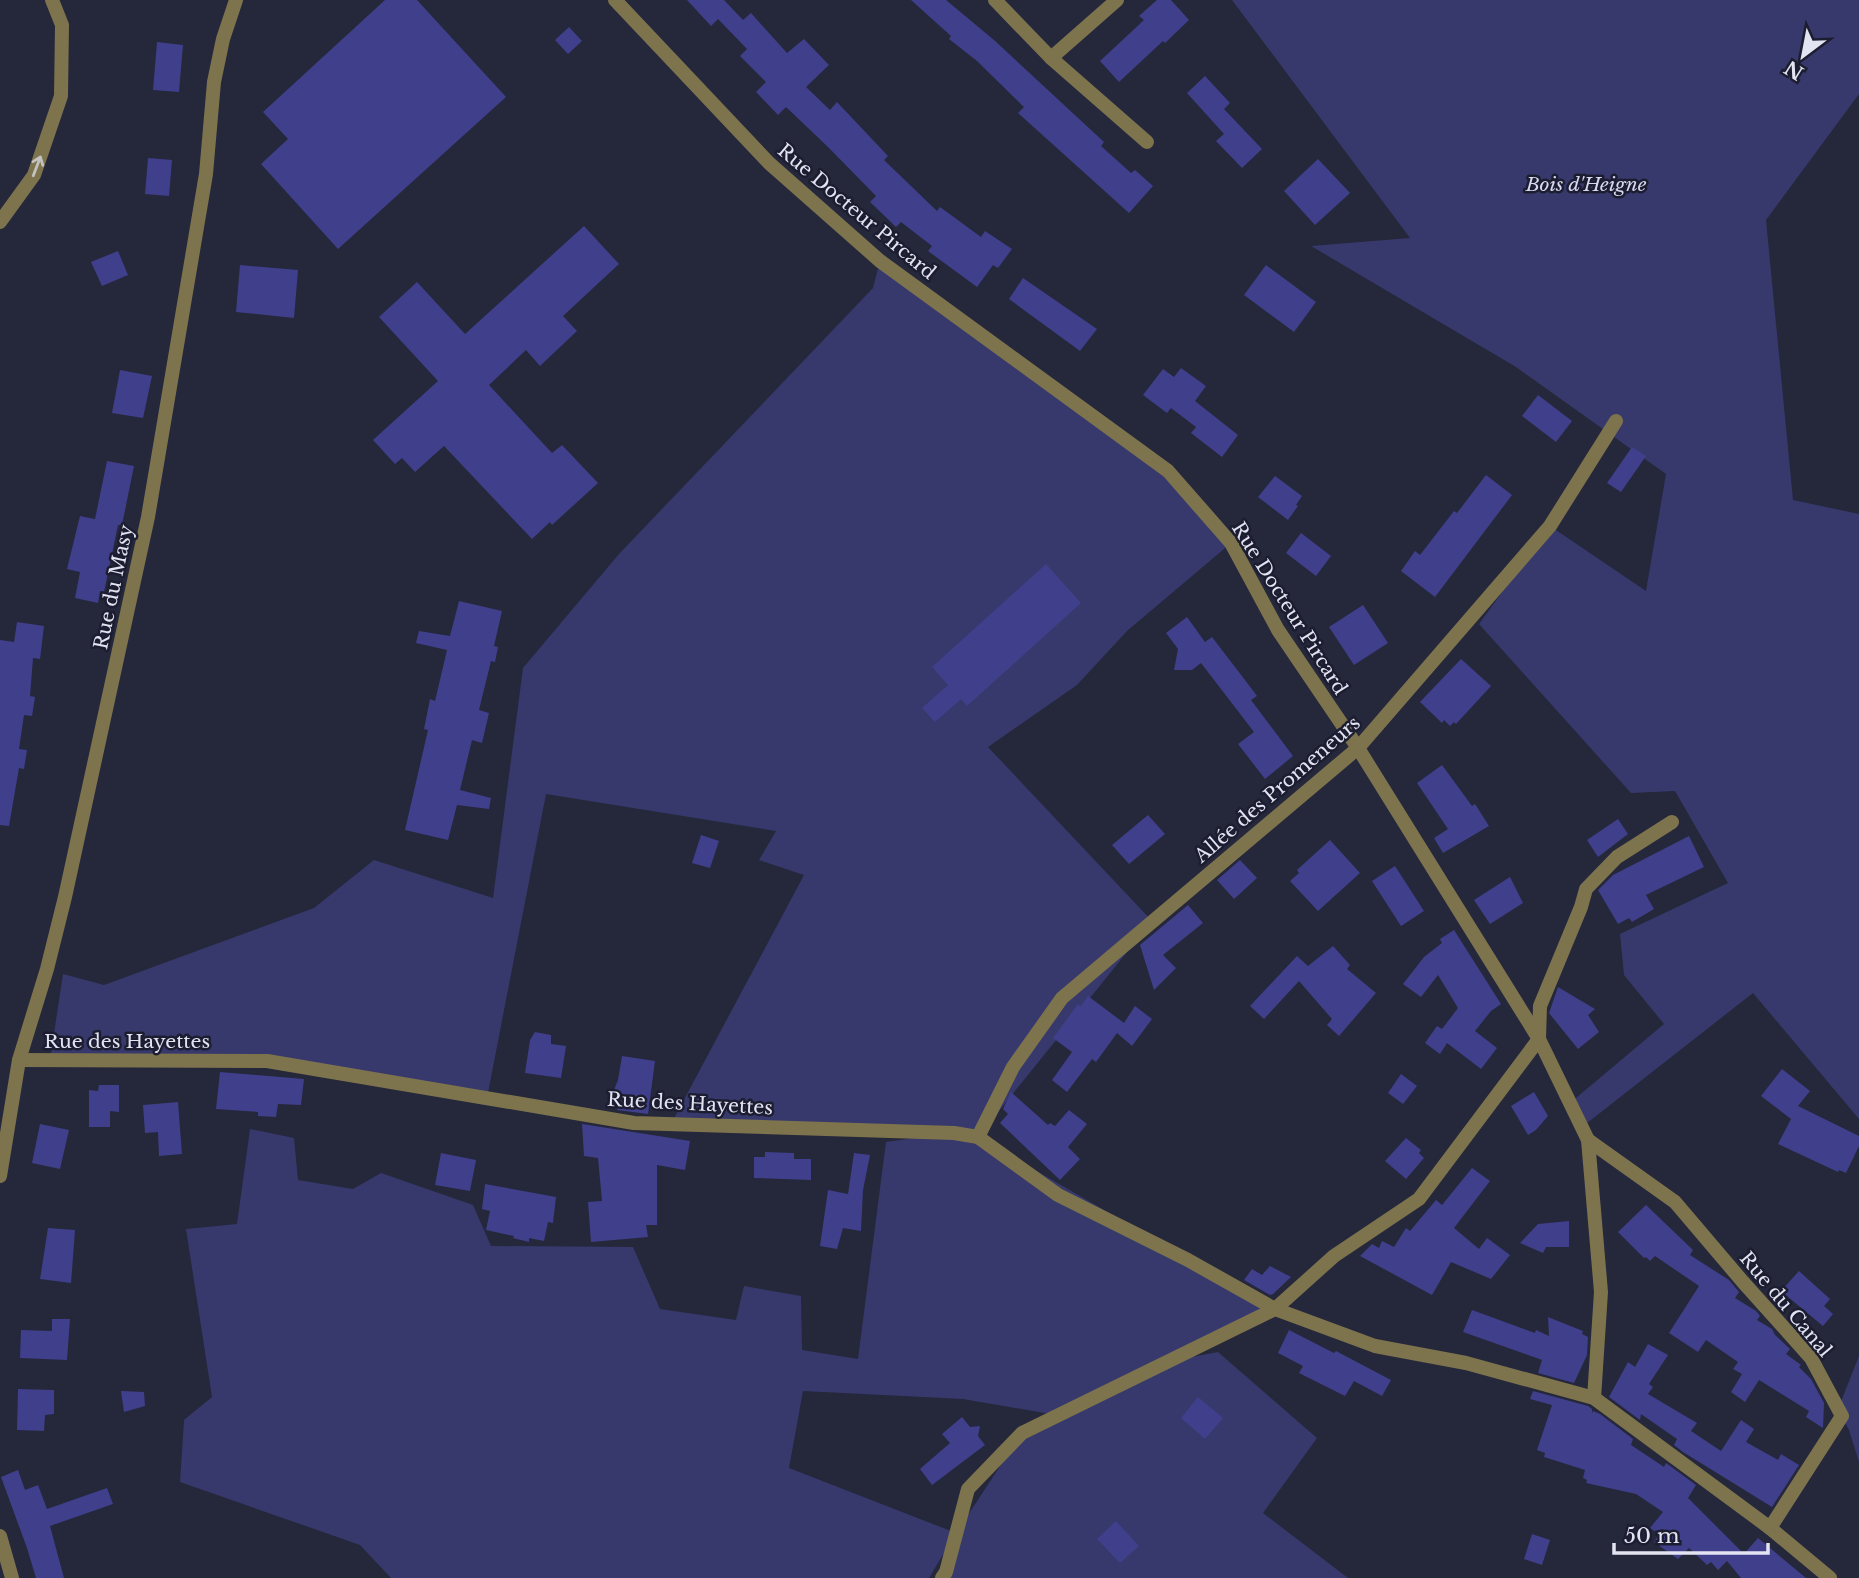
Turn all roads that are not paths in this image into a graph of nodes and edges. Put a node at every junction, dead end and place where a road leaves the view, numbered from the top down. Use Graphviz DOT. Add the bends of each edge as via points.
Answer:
graph roads {
  1 [pos="52,0"];
  2 [pos="236,0"];
  3 [pos="615,0"];
  4 [pos="995,0"];
  5 [pos="1117,0"];
  6 [pos="1051,58"];
  7 [pos="1147,142"];
  8 [pos="0,222"];
  9 [pos="1616,421"];
  10 [pos="1358,748"];
  11 [pos="1672,822"];
  12 [pos="1539,1039"];
  13 [pos="19,1060"];
  14 [pos="978,1138"];
  15 [pos="1588,1140"];
  16 [pos="0,1176"];
  17 [pos="1275,1310"];
  18 [pos="1594,1398"];
  19 [pos="1770,1528"];
  20 [pos="0,1535"];
  21 [pos="12,1578"];
  22 [pos="942,1578"];
  23 [pos="1830,1578"];
  8 -- 1 [label="street, one-way" via="34,175 61,96 62,25"];
  2 -- 13 [label="street, Rue du Masy" via="214,82 206,174 148,517 65,897"];
  3 -- 10 [label="street, Rue Docteur Pircard" via="769,163 880,261 1168,471 1231,543 1278,630"];
  4 -- 6 [label="street"];
  5 -- 6 [label="street"];
  6 -- 7 [label="street"];
  9 -- 10 [label="street, Allée des Promeneurs" via="1550,526"];
  10 -- 12 [label="street, Rue Docteur Pircard"];
  10 -- 14 [label="street, Allée des Promeneurs" via="1062,998 1013,1067"];
  11 -- 12 [label="street" via="1617,857 1586,889 1541,1006"];
  12 -- 15 [label="street, Rue Docteur Pircard"];
  12 -- 17 [label="street" via="1419,1199 1334,1256"];
  13 -- 14 [label="street, Rue des Hayettes" via="267,1061 634,1123 954,1133"];
  13 -- 16 [label="street, Rue du Masy"];
  14 -- 17 [label="street, Rue des Hayettes" via="1058,1195"];
  15 -- 18 [label="street, Rue Docteur Pircard" via="1601,1292"];
  15 -- 19 [label="street, Rue du Canal" via="1675,1202 1811,1358 1842,1416"];
  17 -- 18 [label="street, Rue des Hayettes" via="1375,1346 1466,1363"];
  17 -- 22 [label="street" via="1022,1433 968,1489"];
  18 -- 19 [label="street"];
  19 -- 23 [label="street"];
  20 -- 21 [label="street"];
}
